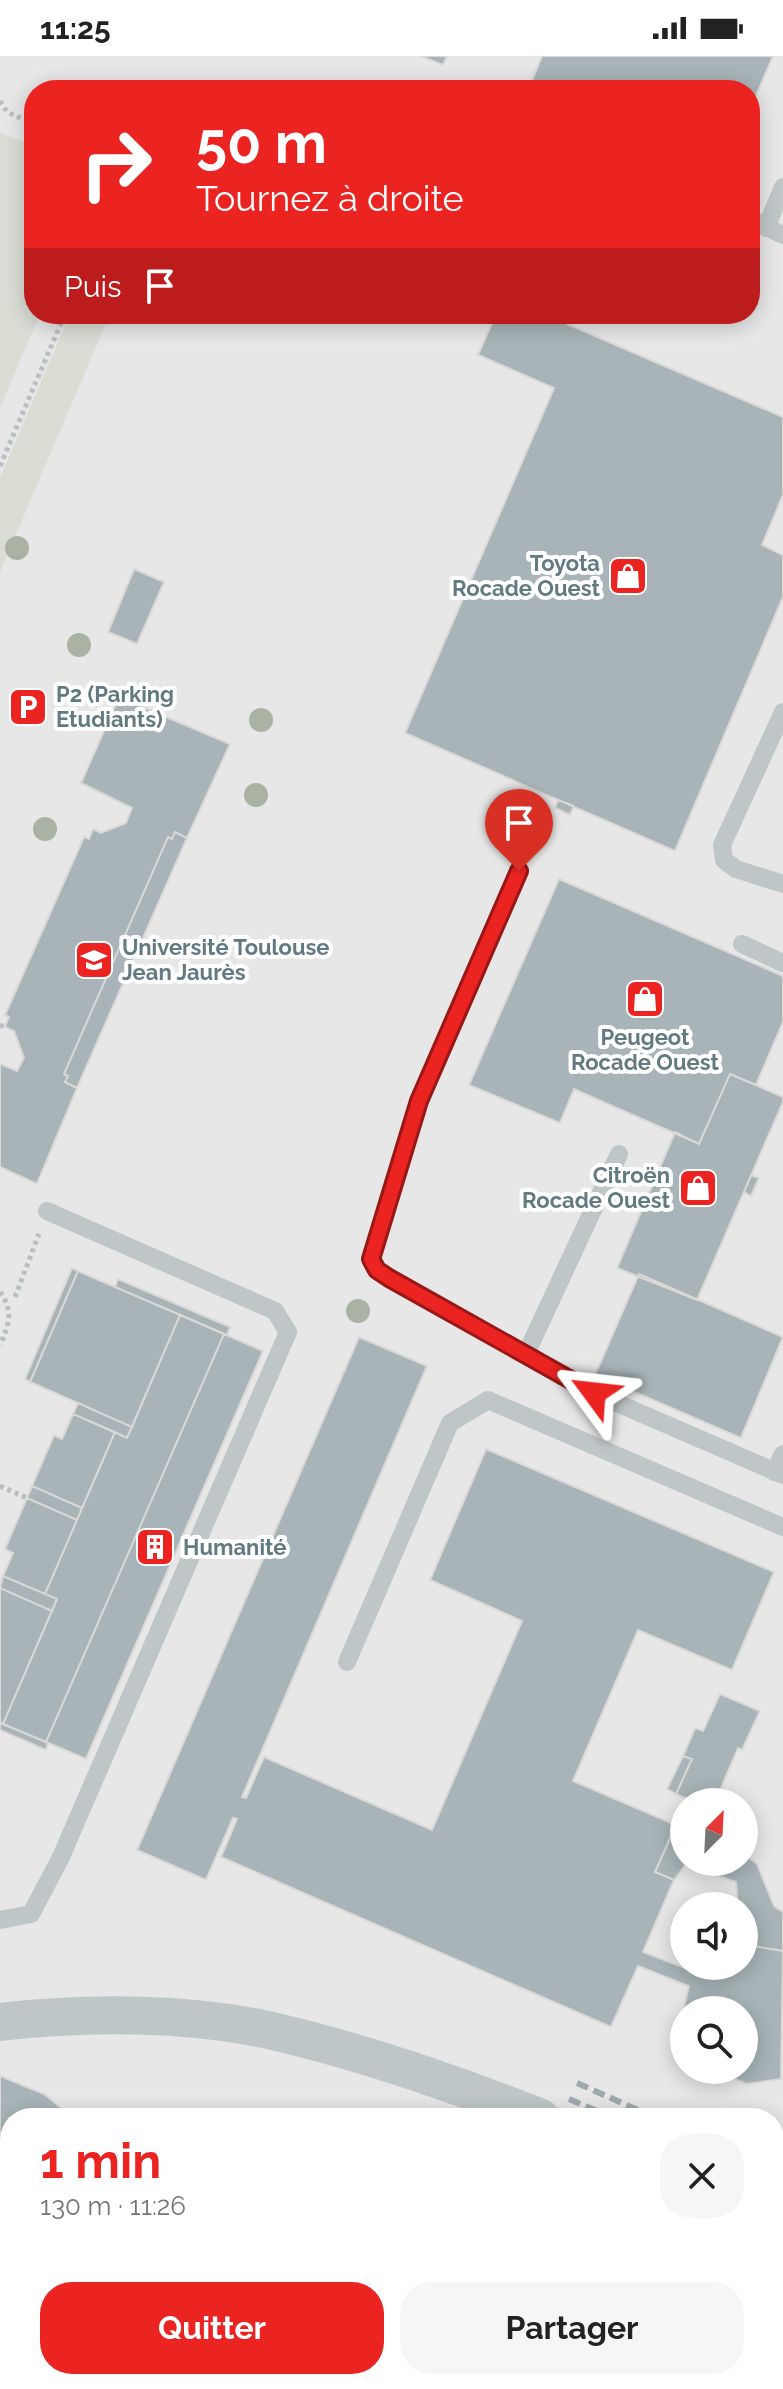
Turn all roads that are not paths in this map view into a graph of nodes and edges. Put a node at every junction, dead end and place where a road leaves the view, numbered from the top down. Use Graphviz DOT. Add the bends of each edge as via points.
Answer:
graph roads {
  1 [pos="783,187"];
  2 [pos="766,227"];
  3 [pos="783,712"];
  4 [pos="519,871"];
  5 [pos="783,884"];
  6 [pos="742,944"];
  7 [pos="783,963"];
  8 [pos="619,1154"];
  9 [pos="47,1211"];
  10 [pos="526,1354"];
  11 [pos="783,1454"];
  12 [pos="779,1474"];
  13 [pos="783,1527"];
  14 [pos="347,1662"];
  15 [pos="0,1920"];
  16 [pos="0,2022"];
  17 [pos="513,2108"];
  1 -- 2 [label="lane"];
  3 -- 5 [label="lane" via="722,845 724,860 736,869"];
  4 -- 10 [label="lane" via="419,1101 371,1259 389,1278"];
  6 -- 7 [label="lane"];
  8 -- 10 [label="lane"];
  9 -- 15 [label="lane" via="275,1311 288,1332 61,1857 31,1914"];
  10 -- 12 [label="lane" via="594,1393"];
  11 -- 12 [label="lane"];
  13 -- 14 [label="lane" via="488,1400 450,1423"];
  16 -- 17 [label="street" via="149,2016 265,2030 386,2063"];
}
